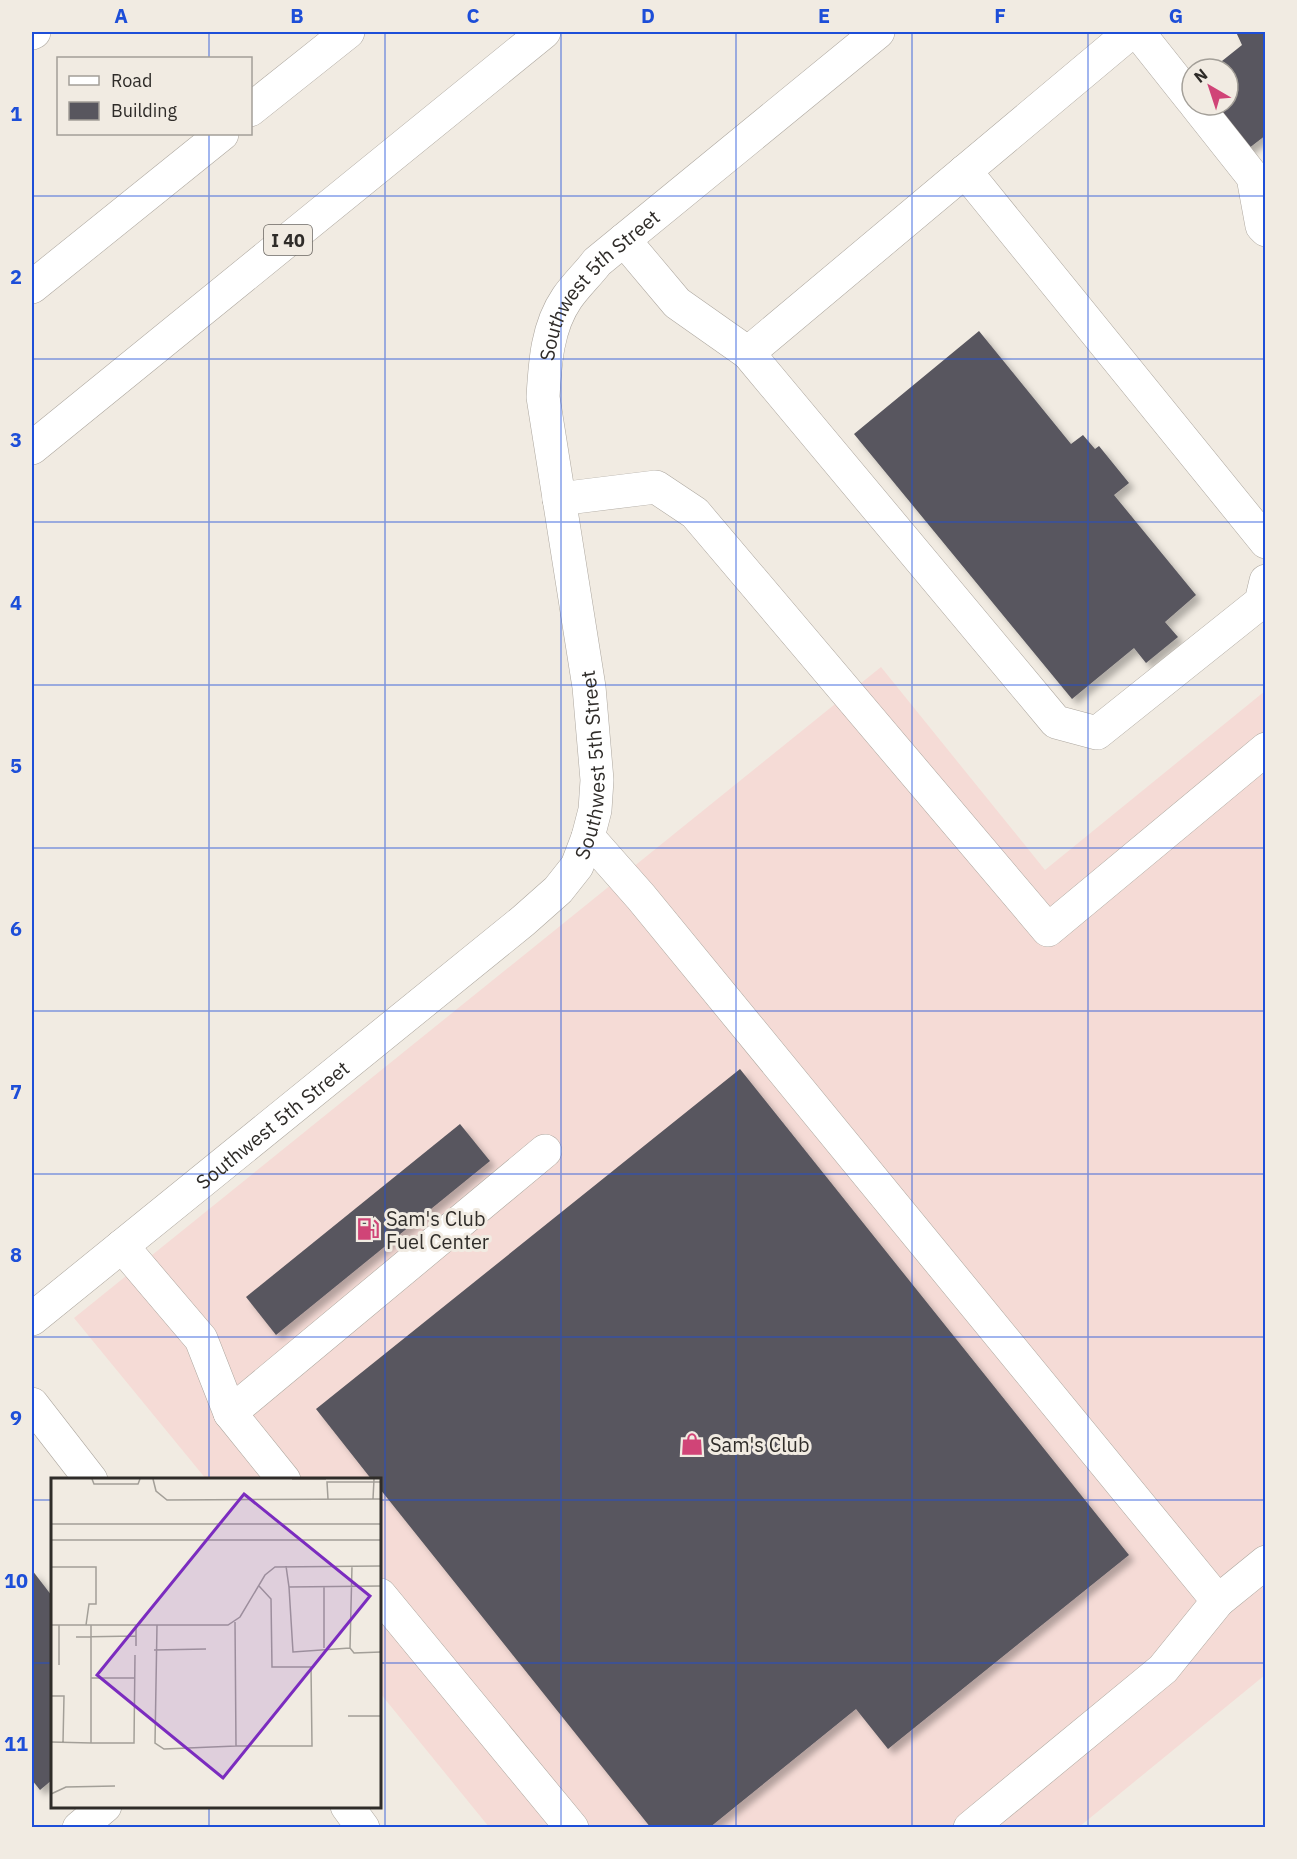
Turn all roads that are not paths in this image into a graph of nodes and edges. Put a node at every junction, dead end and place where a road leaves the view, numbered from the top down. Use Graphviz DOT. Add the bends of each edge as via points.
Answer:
graph roads {
  1 [pos="348,32"];
  2 [pos="544,32"];
  3 [pos="878,32"];
  4 [pos="1131,32"];
  5 [pos="1138,32"];
  6 [pos="1180,85"];
  7 [pos="252,108"];
  8 [pos="1206,117"];
  9 [pos="221,135"];
  10 [pos="965,171"];
  11 [pos="1266,230"];
  12 [pos="624,240"];
  13 [pos="32,287"];
  14 [pos="748,353"];
  15 [pos="32,448"];
  16 [pos="559,499"];
  17 [pos="1266,542"];
  18 [pos="1266,581"];
  19 [pos="1266,749"];
  20 [pos="588,837"];
  21 [pos="545,1151"];
  22 [pos="122,1246"];
  23 [pos="32,1319"];
  24 [pos="230,1413"];
  25 [pos="36,1418"];
  26 [pos="90,1478"];
  27 [pos="283,1478"];
  28 [pos="1266,1562"];
  29 [pos="381,1596"];
  30 [pos="1218,1601"];
  31 [pos="103,1808"];
  32 [pos="349,1808"];
  33 [pos="79,1827"];
  34 [pos="363,1827"];
  35 [pos="572,1827"];
  36 [pos="970,1827"];
  1 -- 7 [label="main road"];
  2 -- 15 [label="main road, I 40"];
  3 -- 12 [label="main road, Southwest 5th Street"];
  4 -- 10 [label="main road"];
  5 -- 6 [label="main road"];
  8 -- 11 [label="main road" via="1253,177"];
  9 -- 13 [label="main road"];
  10 -- 14 [label="main road"];
  10 -- 17 [label="main road"];
  12 -- 14 [label="main road" via="677,303"];
  12 -- 16 [label="main road, Southwest 5th Street" via="597,262 566,299 551,332 543,397"];
  14 -- 18 [label="main road" via="1056,722 1097,733 1261,602"];
  16 -- 19 [label="main road" via="656,487 695,513 1048,930"];
  16 -- 20 [label="main road, Southwest 5th Street" via="594,741 596,810"];
  20 -- 22 [label="main road, Southwest 5th Street" via="578,866 523,921"];
  20 -- 30 [label="main road"];
  21 -- 24 [label="main road"];
  22 -- 23 [label="main road, Southwest 5th Street"];
  22 -- 24 [label="main road" via="201,1339"];
  24 -- 27 [label="main road"];
  25 -- 26 [label="main road"];
  28 -- 30 [label="main road"];
  29 -- 35 [label="main road"];
  30 -- 36 [label="main road" via="1163,1669"];
  31 -- 33 [label="main road"];
  32 -- 34 [label="main road"];
}
